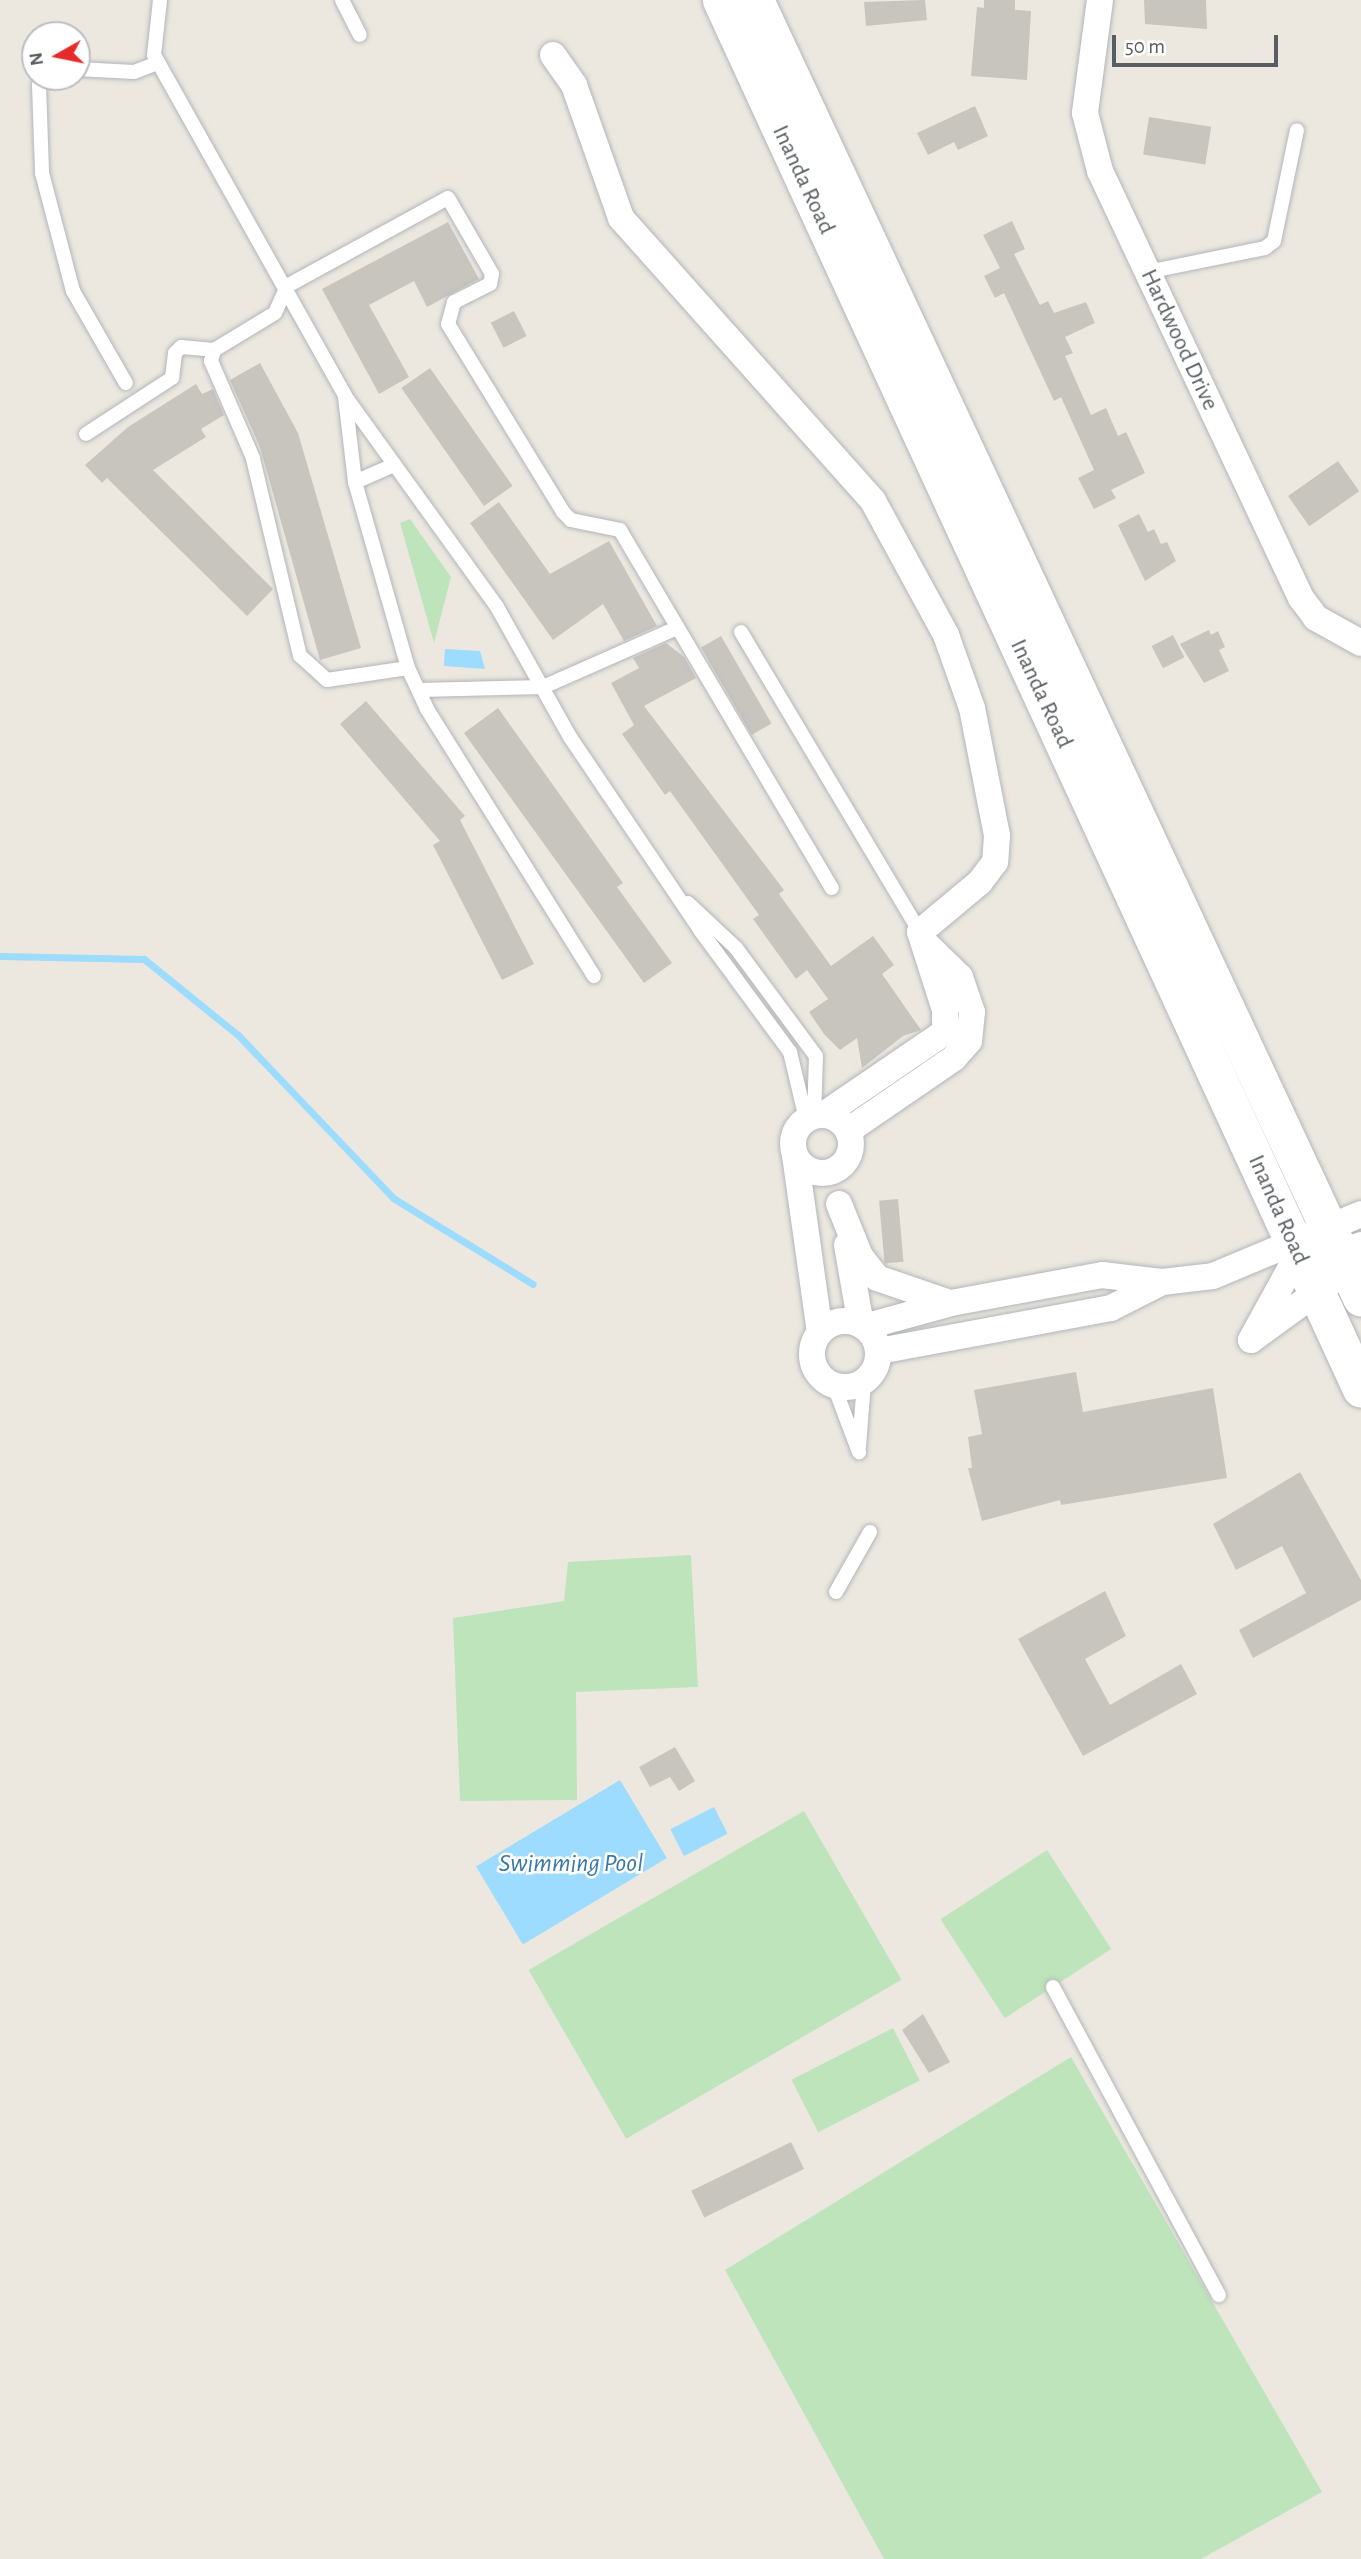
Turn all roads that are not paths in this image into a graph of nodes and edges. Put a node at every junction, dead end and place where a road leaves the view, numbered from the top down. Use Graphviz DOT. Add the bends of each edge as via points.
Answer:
graph roads {
  1 [pos="160,0"];
  2 [pos="342,0"];
  3 [pos="721,0"];
  4 [pos="755,0"];
  5 [pos="1100,0"];
  6 [pos="360,35"];
  7 [pos="553,55"];
  8 [pos="158,63"];
  9 [pos="91,70"];
  10 [pos="38,91"];
  11 [pos="1297,131"];
  12 [pos="1147,272"];
  13 [pos="286,286"];
  14 [pos="214,349"];
  15 [pos="125,383"];
  16 [pos="345,397"];
  17 [pos="86,434"];
  18 [pos="394,465"];
  19 [pos="355,482"];
  20 [pos="677,628"];
  21 [pos="740,632"];
  22 [pos="1361,643"];
  23 [pos="408,667"];
  24 [pos="543,687"];
  25 [pos="418,690"];
  26 [pos="832,888"];
  27 [pos="685,900"];
  28 [pos="922,938"];
  29 [pos="594,976"];
  30 [pos="808,1044"];
  31 [pos="790,1052"];
  32 [pos="815,1116"];
  33 [pos="849,1130"];
  34 [pos="795,1155"];
  35 [pos="833,1171"];
  36 [pos="839,1203"];
  37 [pos="1361,1214"];
  38 [pos="1354,1254"];
  39 [pos="1304,1268"];
  40 [pos="1162,1282"];
  41 [pos="1361,1298"];
  42 [pos="951,1303"];
  43 [pos="862,1326"];
  44 [pos="820,1332"];
  45 [pos="878,1351"];
  46 [pos="864,1382"];
  47 [pos="834,1386"];
  48 [pos="1361,1389"];
  49 [pos="870,1532"];
  50 [pos="836,1592"];
  51 [pos="1053,1987"];
  52 [pos="1219,2295"];
  1 -- 8 [label="lane" via="154,54"];
  2 -- 6 [label="lane"];
  3 -- 39 [label="main road, Inanda Road"];
  4 -- 38 [label="main road, Inanda Road"];
  5 -- 12 [label="street, Hardwood Drive" via="1086,83 1091,145"];
  7 -- 28 [label="street" via="574,85 607,184 634,239 677,278 772,393 873,501 946,635 972,708 998,836 995,862 980,883"];
  8 -- 9 [label="lane" via="134,72"];
  8 -- 13 [label="lane"];
  10 -- 15 [label="lane" via="42,173 74,291"];
  11 -- 12 [label="lane" via="1274,241 1265,248"];
  12 -- 22 [label="street, Hardwood Drive" via="1301,598 1317,618"];
  13 -- 14 [label="lane" via="275,313"];
  13 -- 16 [label="lane"];
  13 -- 20 [label="lane" via="448,198 492,274 490,284 454,302 449,324 563,512 571,520 620,530"];
  14 -- 17 [label="lane" via="181,347 175,353 172,378"];
  14 -- 23 [label="lane" via="213,374 248,441 300,656 327,680"];
  16 -- 18 [label="lane"];
  16 -- 19 [label="lane"];
  18 -- 19 [label="lane"];
  18 -- 24 [label="lane" via="497,607"];
  19 -- 23 [label="lane"];
  20 -- 24 [label="lane"];
  20 -- 26 [label="lane"];
  21 -- 28 [label="lane"];
  23 -- 25 [label="lane"];
  24 -- 25 [label="lane"];
  24 -- 27 [label="lane" via="570,737"];
  25 -- 29 [label="lane"];
  27 -- 30 [label="lane" via="736,948"];
  27 -- 31 [label="lane" via="700,930"];
  28 -- 32 [label="street" via="948,1022 945,1031"];
  28 -- 33 [label="street" via="960,977 972,1012 969,1041 954,1058"];
  30 -- 31 [label="lane"];
  30 -- 32 [label="lane" via="818,1068"];
  31 -- 32 [label="lane"];
  32 -- 33 [label="street"];
  32 -- 34 [label="street" via="794,1135"];
  33 -- 35 [label="street" via="852,1149"];
  34 -- 35 [label="street" via="811,1171"];
  34 -- 44 [label="street"];
  35 -- 36 [label="street"];
  36 -- 42 [label="street" via="860,1256 877,1278"];
  36 -- 43 [label="street"];
  37 -- 40 [label="street" via="1213,1276"];
  38 -- 39 [label="street"];
  38 -- 39 [label="street" via="1251,1340 1290,1269"];
  38 -- 41 [label="main road, Inanda Road"];
  39 -- 48 [label="main road, Inanda Road"];
  40 -- 42 [label="street" via="1102,1275"];
  40 -- 45 [label="street" via="1111,1308"];
  42 -- 43 [label="street"];
  43 -- 44 [label="street" via="837,1322"];
  43 -- 45 [label="street"];
  44 -- 47 [label="street" via="813,1362"];
  45 -- 46 [label="street" via="875,1368"];
  46 -- 47 [label="street"];
  46 -- 47 [label="lane" via="859,1452"];
  49 -- 50 [label="lane"];
  51 -- 52 [label="lane"];
}
